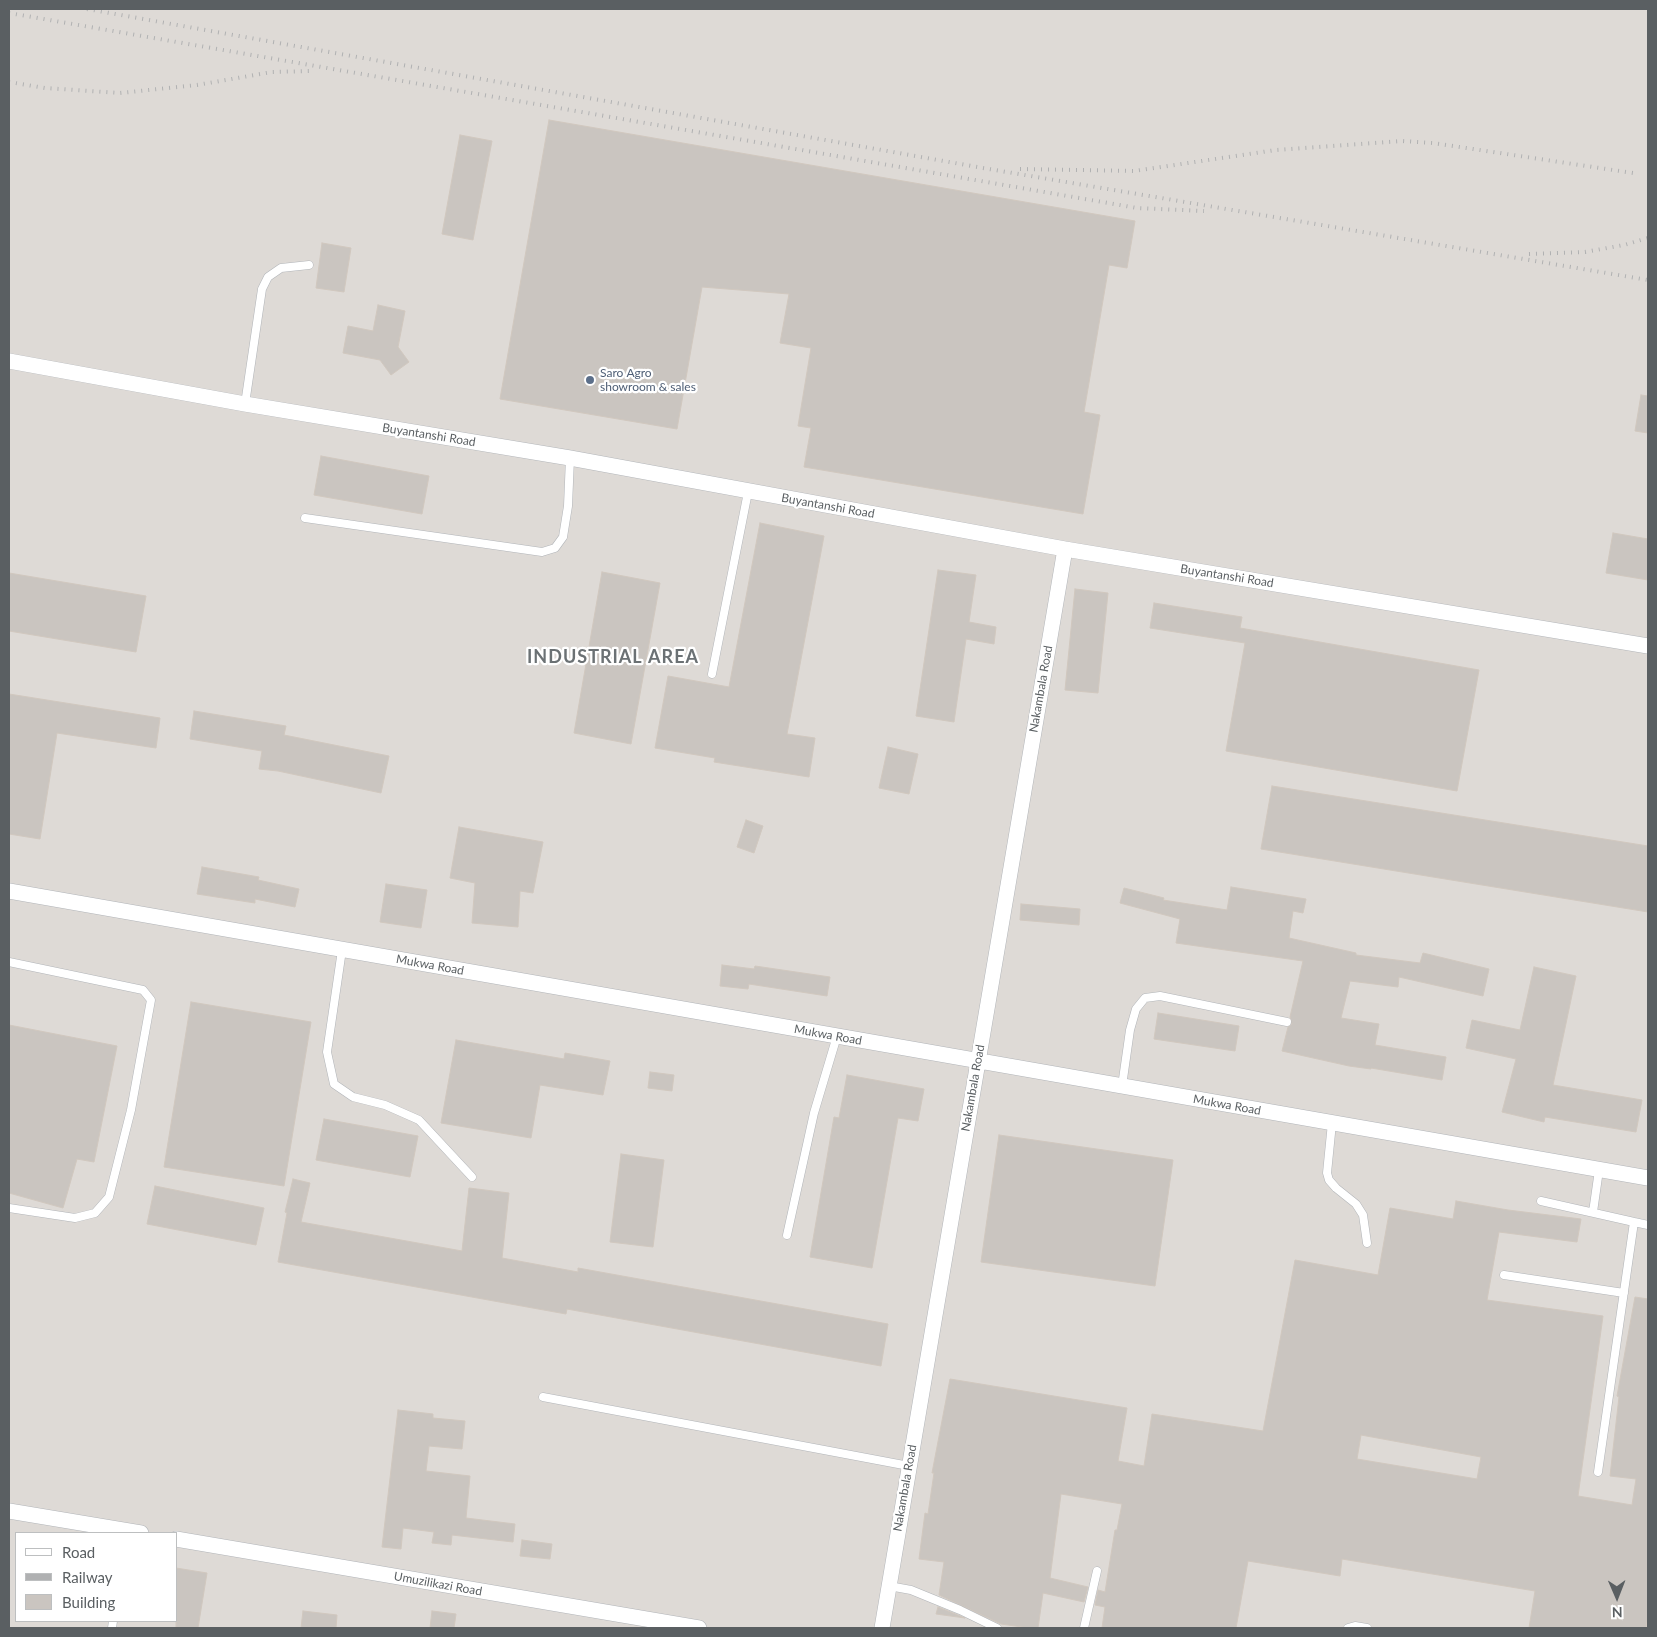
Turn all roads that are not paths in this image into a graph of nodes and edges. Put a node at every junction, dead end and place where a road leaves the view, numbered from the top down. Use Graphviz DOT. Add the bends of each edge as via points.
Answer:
graph roads {
  1 [pos="309,265"];
  2 [pos="9,361"];
  3 [pos="245,404"];
  4 [pos="570,458"];
  5 [pos="748,492"];
  6 [pos="305,518"];
  7 [pos="1065,548"];
  8 [pos="1648,646"];
  9 [pos="712,674"];
  10 [pos="9,891"];
  11 [pos="342,950"];
  12 [pos="9,962"];
  13 [pos="1287,1022"];
  14 [pos="837,1036"];
  15 [pos="978,1061"];
  16 [pos="1122,1086"];
  17 [pos="1332,1123"];
  18 [pos="1599,1170"];
  19 [pos="472,1177"];
  20 [pos="1648,1178"];
  21 [pos="1540,1201"];
  22 [pos="9,1208"];
  23 [pos="1593,1212"];
  24 [pos="1634,1222"];
  25 [pos="1648,1225"];
  26 [pos="786,1235"];
  27 [pos="1367,1243"];
  28 [pos="1504,1275"];
  29 [pos="1624,1293"];
  30 [pos="543,1397"];
  31 [pos="909,1466"];
  32 [pos="1598,1472"];
  33 [pos="9,1511"];
  34 [pos="131,1532"];
  35 [pos="178,1539"];
  36 [pos="1097,1571"];
  37 [pos="889,1586"];
  38 [pos="699,1628"];
  39 [pos="882,1628"];
  40 [pos="997,1628"];
  41 [pos="1084,1628"];
  42 [pos="1348,1628"];
  43 [pos="1367,1628"];
  1 -- 3 [label="lane" via="281,268 268,277 262,289"];
  2 -- 3 [label="street, Buyantanshi Road"];
  3 -- 4 [label="street, Buyantanshi Road"];
  4 -- 5 [label="street, Buyantanshi Road"];
  4 -- 6 [label="lane" via="563,537 555,548 542,552"];
  5 -- 7 [label="street, Buyantanshi Road"];
  5 -- 9 [label="lane"];
  7 -- 8 [label="street, Buyantanshi Road"];
  7 -- 15 [label="street, Nakambala Road"];
  10 -- 11 [label="street, Mukwa Road"];
  11 -- 14 [label="street, Mukwa Road"];
  11 -- 19 [label="lane" via="327,1052 334,1084 353,1097 385,1105 419,1120"];
  12 -- 22 [label="lane" via="143,990 151,1000 131,1110 109,1197 94,1214 75,1218"];
  13 -- 16 [label="lane" via="1160,996 1145,998 1136,1009 1130,1030"];
  14 -- 15 [label="street, Mukwa Road"];
  14 -- 26 [label="lane" via="814,1113"];
  15 -- 16 [label="street, Mukwa Road"];
  15 -- 31 [label="street, Nakambala Road"];
  16 -- 17 [label="street, Mukwa Road"];
  17 -- 18 [label="street, Mukwa Road"];
  17 -- 27 [label="lane" via="1329,1180 1356,1204 1363,1215"];
  18 -- 20 [label="street, Mukwa Road"];
  18 -- 23 [label="lane"];
  21 -- 23 [label="lane"];
  23 -- 24 [label="lane"];
  24 -- 25 [label="lane"];
  24 -- 29 [label="lane"];
  28 -- 29 [label="lane"];
  29 -- 32 [label="lane"];
  30 -- 31 [label="lane"];
  31 -- 37 [label="street, Nakambala Road"];
  33 -- 34 [label="street"];
  35 -- 38 [label="street, Umuzilikazi Road"];
  36 -- 41 [label="lane"];
  37 -- 39 [label="street, Nakambala Road"];
  37 -- 40 [label="lane" via="911,1590"];
  42 -- 43 [label="lane"];
}
